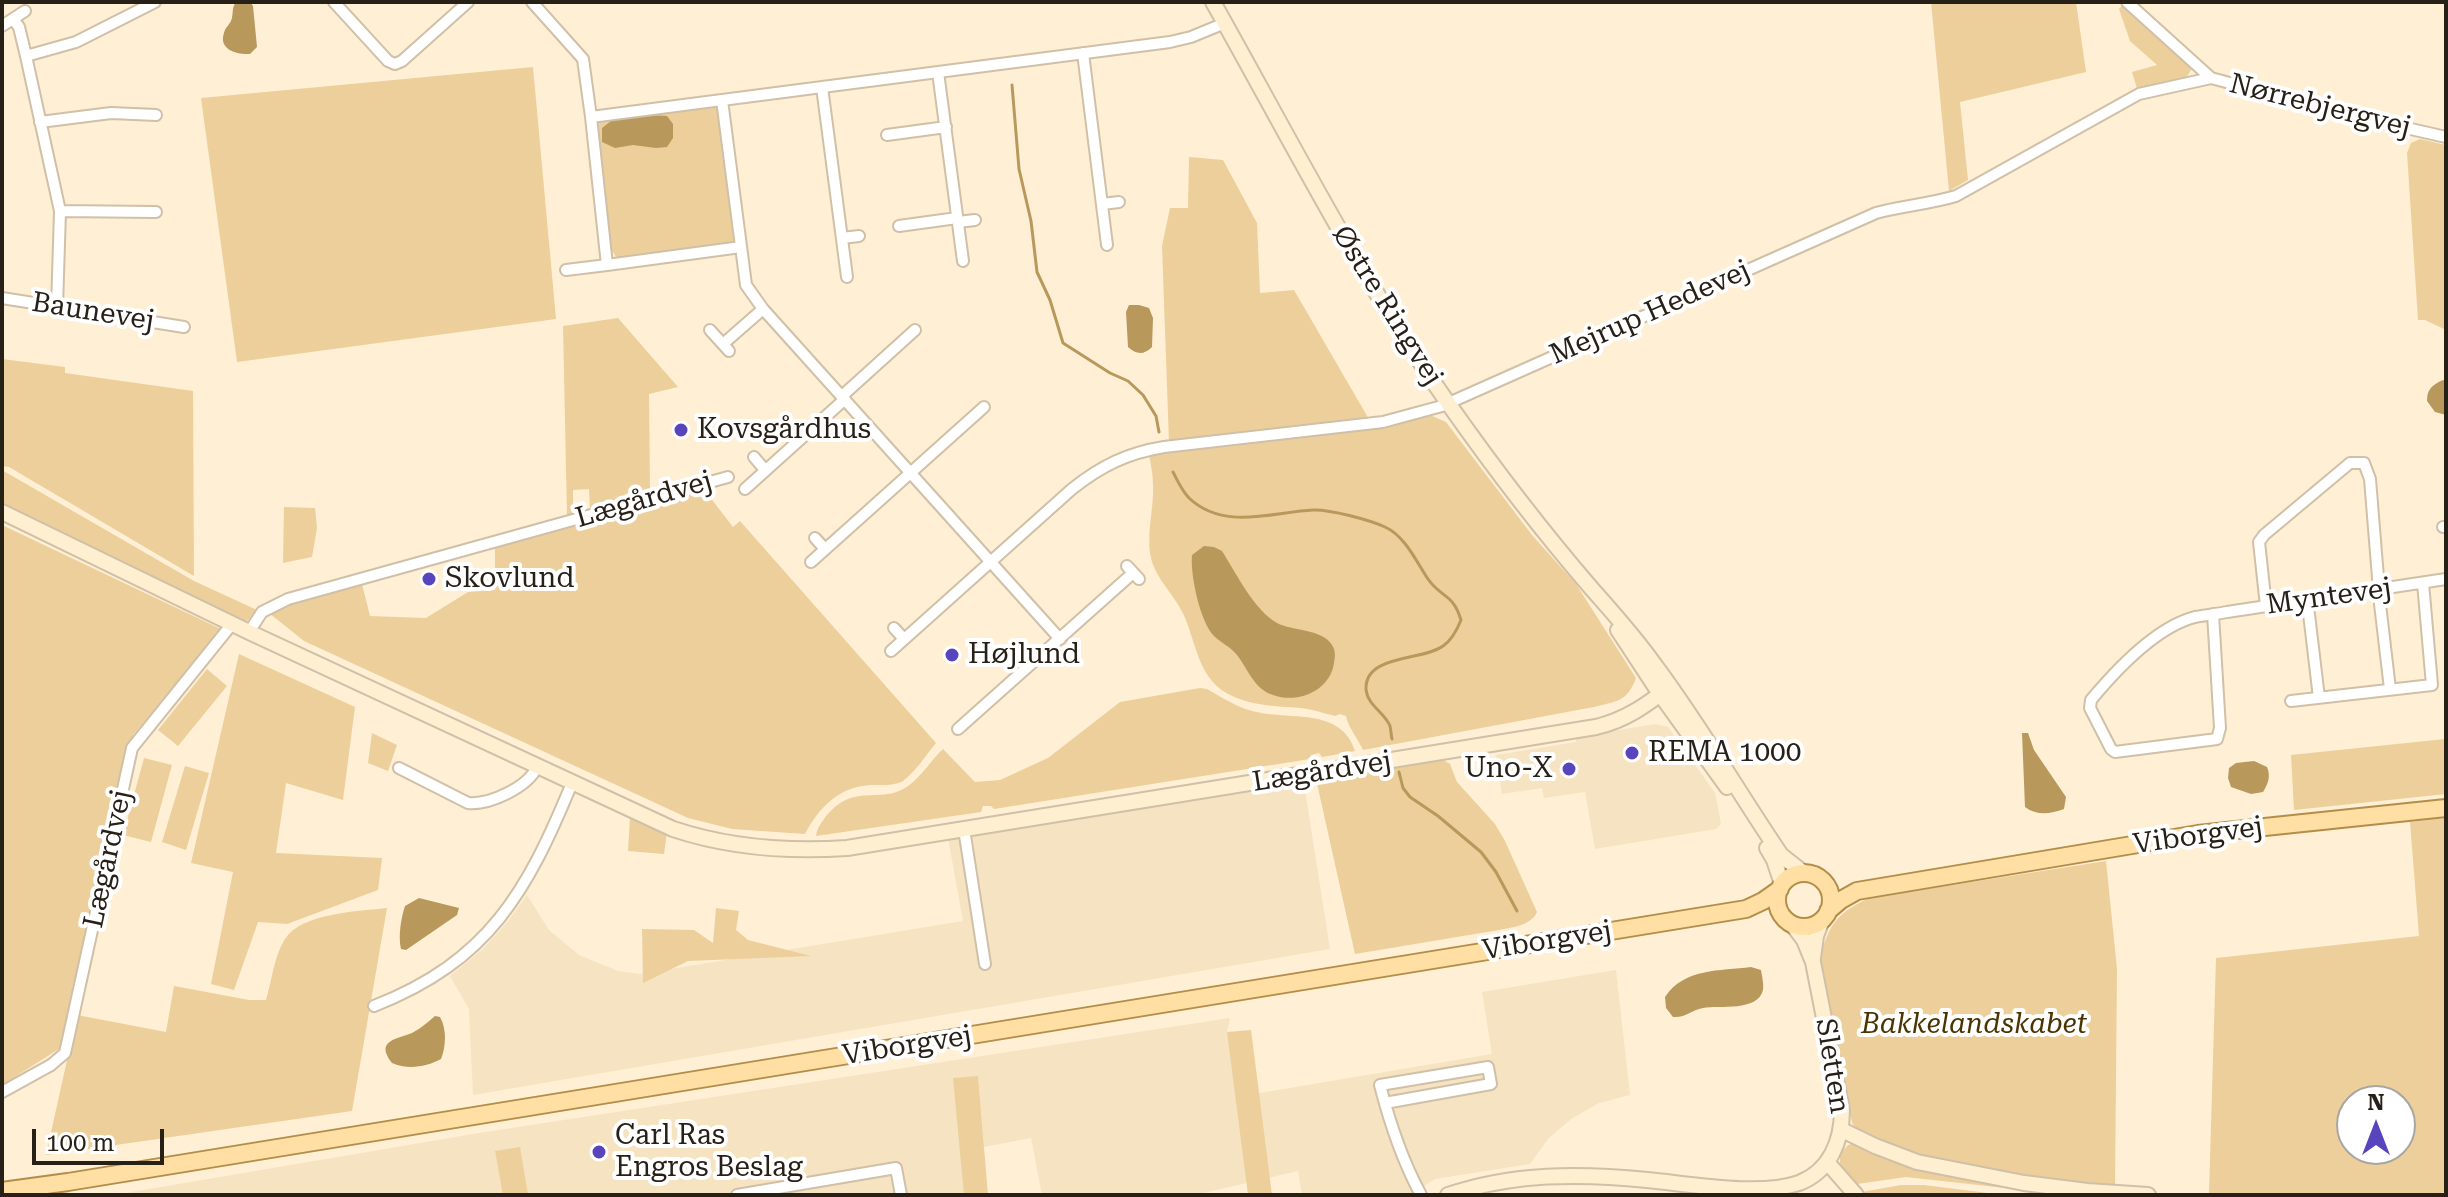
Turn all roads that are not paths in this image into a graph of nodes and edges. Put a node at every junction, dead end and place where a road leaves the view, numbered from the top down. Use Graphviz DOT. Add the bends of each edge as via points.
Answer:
graph roads {
  1 [pos="155,2"];
  2 [pos="334,2"];
  3 [pos="468,2"];
  4 [pos="532,2"];
  5 [pos="1213,2"];
  6 [pos="2127,2"];
  7 [pos="25,11"];
  8 [pos="13,19"];
  9 [pos="1225,23"];
  10 [pos="2,26"];
  11 [pos="1083,53"];
  12 [pos="26,56"];
  13 [pos="938,72"];
  14 [pos="2211,78"];
  15 [pos="822,87"];
  16 [pos="722,100"];
  17 [pos="156,115"];
  18 [pos="591,117"];
  19 [pos="40,122"];
  20 [pos="946,127"];
  21 [pos="887,135"];
  22 [pos="2446,137"];
  23 [pos="1119,202"];
  24 [pos="1102,204"];
  25 [pos="60,211"];
  26 [pos="156,212"];
  27 [pos="958,220"];
  28 [pos="975,220"];
  29 [pos="899,226"];
  30 [pos="859,236"];
  31 [pos="842,238"];
  32 [pos="1107,245"];
  33 [pos="741,247"];
  34 [pos="963,261"];
  35 [pos="607,265"];
  36 [pos="566,270"];
  37 [pos="847,277"];
  38 [pos="2,298"];
  39 [pos="57,307"];
  40 [pos="763,309"];
  41 [pos="184,327"];
  42 [pos="915,329"];
  43 [pos="710,330"];
  44 [pos="843,398"];
  45 [pos="1448,404"];
  46 [pos="984,407"];
  47 [pos="754,457"];
  48 [pos="765,470"];
  49 [pos="911,473"];
  50 [pos="728,477"];
  51 [pos="745,489"];
  52 [pos="2,512"];
  53 [pos="815,538"];
  54 [pos="825,549"];
  55 [pos="811,562"];
  56 [pos="991,562"];
  57 [pos="1133,573"];
  58 [pos="2446,579"];
  59 [pos="2423,583"];
  60 [pos="2379,590"];
  61 [pos="2380,604"];
  62 [pos="2266,606"];
  63 [pos="2213,614"];
  64 [pos="2309,614"];
  65 [pos="232,624"];
  66 [pos="894,628"];
  67 [pos="249,632"];
  68 [pos="904,639"];
  69 [pos="1060,639"];
  70 [pos="891,651"];
  71 [pos="2390,689"];
  72 [pos="1665,691"];
  73 [pos="2319,698"];
  74 [pos="2291,701"];
  75 [pos="958,729"];
  76 [pos="537,767"];
  77 [pos="399,768"];
  78 [pos="572,783"];
  79 [pos="2446,808"];
  80 [pos="964,829"];
  81 [pos="1805,874"];
  82 [pos="1823,882"];
  83 [pos="1781,886"];
  84 [pos="1857,891"];
  85 [pos="1746,909"];
  86 [pos="1825,916"];
  87 [pos="1788,921"];
  88 [pos="1813,962"];
  89 [pos="985,964"];
  90 [pos="374,1006"];
  91 [pos="2,1092"];
  92 [pos="1385,1103"];
  93 [pos="1842,1130"];
  94 [pos="1827,1162"];
  95 [pos="68,1182"];
  96 [pos="1501,1187"];
  97 [pos="2,1191"];
  98 [pos="18,1195"];
  99 [pos="737,1195"];
  100 [pos="901,1195"];
  101 [pos="1421,1195"];
  102 [pos="1448,1195"];
  103 [pos="1856,1195"];
  104 [pos="2148,1195"];
  1 -- 12 [label="street" via="76,42"];
  2 -- 3 [label="street" via="395,64"];
  4 -- 18 [label="street" via="583,59"];
  5 -- 9 [label="street, Østre Ringvej"];
  6 -- 14 [label="street, Nørrebjergvej"];
  7 -- 8 [label="street"];
  8 -- 10 [label="street"];
  8 -- 12 [label="street"];
  9 -- 11 [label="street" via="1170,42"];
  9 -- 45 [label="street, Østre Ringvej" via="1332,217"];
  11 -- 13 [label="street"];
  11 -- 24 [label="street"];
  12 -- 19 [label="street"];
  13 -- 15 [label="street"];
  13 -- 20 [label="street"];
  14 -- 22 [label="street, Nørrebjergvej"];
  14 -- 45 [label="street, Mejrup Hedevej" via="2139,94 1956,196 1876,213"];
  15 -- 16 [label="street"];
  15 -- 31 [label="street"];
  16 -- 18 [label="street"];
  16 -- 33 [label="street"];
  17 -- 19 [label="street" via="111,113"];
  18 -- 35 [label="street"];
  19 -- 25 [label="street"];
  20 -- 21 [label="street"];
  20 -- 27 [label="street"];
  23 -- 24 [label="street"];
  24 -- 32 [label="street"];
  25 -- 26 [label="street"];
  25 -- 39 [label="street"];
  27 -- 28 [label="street"];
  27 -- 29 [label="street"];
  27 -- 34 [label="street"];
  30 -- 31 [label="street"];
  31 -- 37 [label="street"];
  33 -- 35 [label="street"];
  33 -- 40 [label="street" via="746,285"];
  35 -- 36 [label="street"];
  38 -- 39 [label="street, Baunevej"];
  39 -- 41 [label="street, Baunevej"];
  40 -- 43 [label="street" via="726,348"];
  40 -- 44 [label="street"];
  42 -- 44 [label="street"];
  44 -- 48 [label="street"];
  44 -- 49 [label="street"];
  45 -- 56 [label="street, Mejrup Hedevej" via="1383,422 1136,452 1092,473"];
  45 -- 72 [label="street, Østre Ringvej" via="1518,499 1620,619"];
  46 -- 49 [label="street"];
  47 -- 48 [label="street"];
  48 -- 51 [label="street"];
  49 -- 54 [label="street"];
  49 -- 56 [label="street"];
  50 -- 67 [label="street, Lægårdvej" via="288,599 262,612"];
  52 -- 65 [label="street, Lægårdvej"];
  53 -- 54 [label="street"];
  54 -- 55 [label="street"];
  56 -- 68 [label="street, Mejrup Hedevej"];
  56 -- 69 [label="street"];
  57 -- 69 [label="street"];
  58 -- 59 [label="street, Myntevej"];
  59 -- 60 [label="street, Myntevej"];
  59 -- 71 [label="street" via="2432,685"];
  60 -- 62 [label="street, Myntevej"];
  60 -- 62 [label="street" via="2370,479 2364,463 2350,463 2259,542"];
  61 -- 71 [label="street"];
  62 -- 63 [label="street, Myntevej"];
  63 -- 63 [label="street, Myntevej" via="2193,618 2145,644 2091,700 2090,708 2115,752 2217,739"];
  64 -- 73 [label="street"];
  65 -- 67 [label="street, Lægårdvej"];
  65 -- 91 [label="street, Lægårdvej" via="132,748 65,1053"];
  66 -- 68 [label="street"];
  67 -- 76 [label="street, Lægårdvej"];
  68 -- 70 [label="street, Mejrup Hedevej"];
  69 -- 75 [label="street"];
  71 -- 73 [label="street"];
  72 -- 80 [label="street, Lægårdvej" via="1634,714 1596,727"];
  72 -- 81 [label="street, Østre Ringvej" via="1781,855"];
  72 -- 83 [label="street, Østre Ringvej" via="1774,860"];
  73 -- 74 [label="street"];
  76 -- 77 [label="street" via="527,780 479,804"];
  76 -- 78 [label="street, Lægårdvej"];
  78 -- 80 [label="street, Lægårdvej" via="686,833 773,850 847,848"];
  78 -- 90 [label="street" via="525,883 488,934 426,982"];
  79 -- 84 [label="main road, Viborgvej" via="2198,834"];
  80 -- 89 [label="street"];
  81 -- 82 [label="main road"];
  81 -- 83 [label="main road"];
  82 -- 84 [label="main road, Viborgvej"];
  82 -- 86 [label="main road" via="1830,896"];
  83 -- 85 [label="main road, Viborgvej"];
  83 -- 87 [label="main road" via="1778,904"];
  84 -- 86 [label="main road, Viborgvej"];
  85 -- 87 [label="main road, Viborgvej"];
  85 -- 95 [label="main road, Viborgvej"];
  86 -- 87 [label="main road" via="1807,927"];
  86 -- 88 [label="street, Sletten"];
  87 -- 88 [label="street, Sletten"];
  88 -- 93 [label="street, Sletten"];
  92 -- 92 [label="street" via="1380,1085 1488,1067 1491,1084"];
  92 -- 101 [label="street"];
  93 -- 94 [label="street, Sletten"];
  93 -- 104 [label="street" via="1917,1162 2024,1183"];
  94 -- 96 [label="street" via="1809,1178 1777,1187 1576,1175"];
  94 -- 103 [label="street"];
  95 -- 97 [label="main road, Viborgvej"];
  95 -- 98 [label="main road, Viborgvej"];
  96 -- 102 [label="street"];
  99 -- 100 [label="street" via="896,1168"];
}
